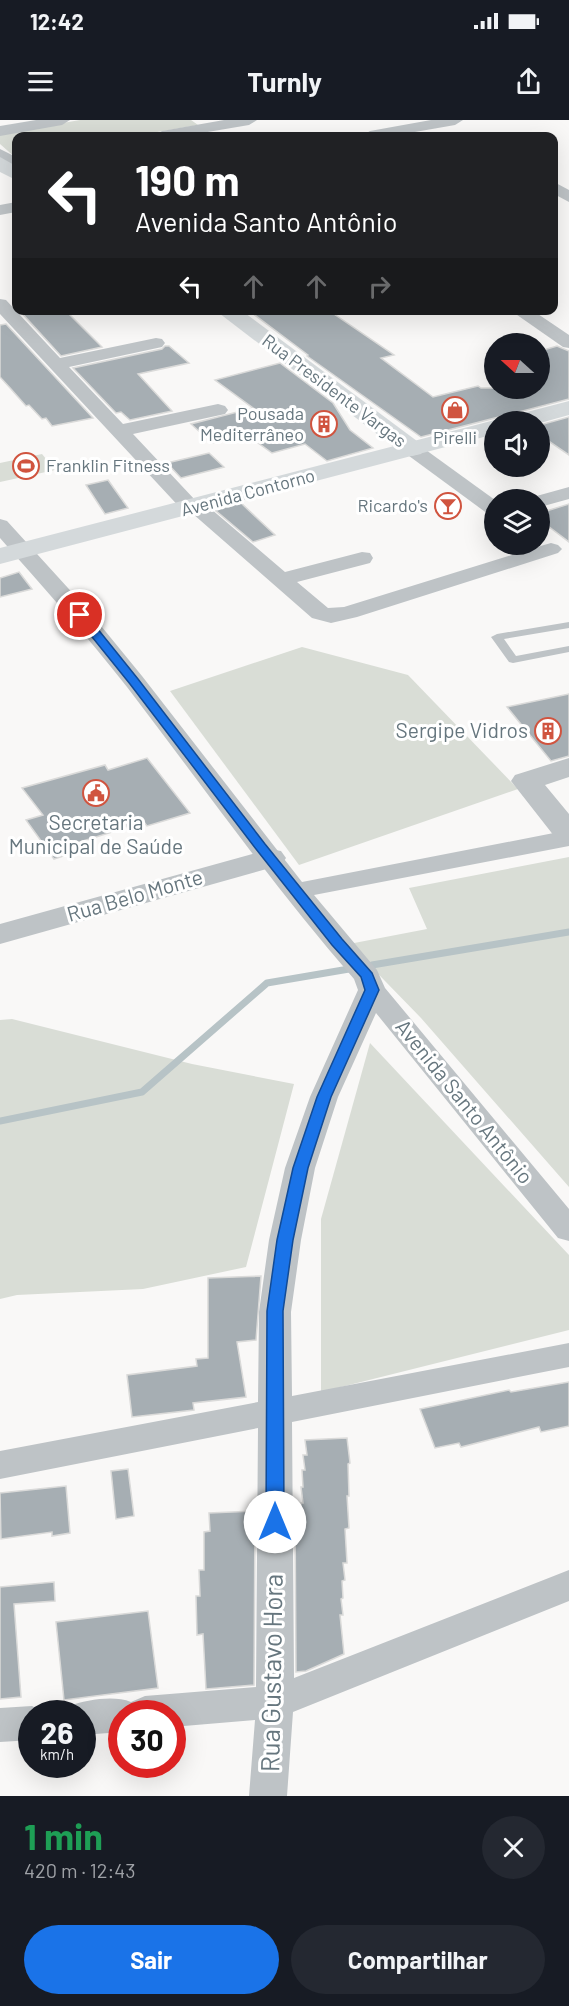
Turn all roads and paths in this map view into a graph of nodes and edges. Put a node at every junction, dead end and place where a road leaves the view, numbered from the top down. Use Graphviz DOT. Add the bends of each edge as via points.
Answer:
graph roads {
  1 [pos="62,120"];
  2 [pos="249,120"];
  3 [pos="372,120"];
  4 [pos="450,123"];
  5 [pos="209,124"];
  6 [pos="0,131"];
  7 [pos="178,132"];
  8 [pos="226,132"];
  9 [pos="392,132"];
  10 [pos="0,304"];
  11 [pos="233,315"];
  12 [pos="527,315"];
  13 [pos="156,343"];
  14 [pos="569,343"];
  15 [pos="56,364"];
  16 [pos="566,409"];
  17 [pos="218,410"];
  18 [pos="550,413"];
  19 [pos="484,430"];
  20 [pos="119,431"];
  21 [pos="412,449"];
  22 [pos="569,493"];
  23 [pos="550,498"];
  24 [pos="484,502"];
  25 [pos="194,508"];
  26 [pos="0,525"];
  27 [pos="550,549"];
  28 [pos="11,553"];
  29 [pos="517,555"];
  30 [pos="362,558"];
  31 [pos="569,562"];
  32 [pos="283,579"];
  33 [pos="569,625"];
  34 [pos="569,649"];
  35 [pos="569,767"];
  36 [pos="569,836"];
  37 [pos="270,858"];
  38 [pos="296,891"];
  39 [pos="0,934"];
  40 [pos="372,990"];
  41 [pos="569,1230"];
  42 [pos="569,1355"];
  43 [pos="275,1410"];
  44 [pos="0,1465"];
  45 [pos="569,1585"];
  46 [pos="274,1702"];
  47 [pos="186,1710"];
  48 [pos="18,1724"];
  49 [pos="0,1725"];
  50 [pos="268,1796"];
  1 -- 6 [label="street"];
  2 -- 5 [label="street"];
  3 -- 9 [label="street"];
  4 -- 9 [label="street"];
  5 -- 7 [label="street"];
  5 -- 8 [label="street"];
  10 -- 15 [label="street"];
  11 -- 21 [label="main road, Rua Presidente Vargas"];
  12 -- 14 [label="street"];
  13 -- 15 [label="street"];
  15 -- 20 [label="street"];
  16 -- 18 [label="main road"];
  17 -- 20 [label="street"];
  19 -- 21 [label="main road, Avenida Contorno"];
  20 -- 25 [label="street"];
  21 -- 24 [label="street"];
  21 -- 25 [label="main road, Avenida Contorno"];
  22 -- 23 [label="street"];
  25 -- 28 [label="main road, Avenida Contorno"];
  25 -- 32 [label="street"];
  26 -- 28 [label="street, Avenida Santo Antônio"];
  27 -- 31 [label="street"];
  28 -- 37 [label="street, Avenida Santo Antônio" via="80,615"];
  29 -- 32 [label="street" via="331,616 320,613"];
  30 -- 32 [label="street"];
  33 -- 34 [label="lane" via="497,637 513,660"];
  35 -- 36 [label="street" via="526,781"];
  36 -- 38 [label="street"];
  37 -- 38 [label="street, Avenida Santo Antônio"];
  37 -- 39 [label="street, Rua Belo Monte"];
  38 -- 40 [label="street, Avenida Santo Antônio" via="368,976"];
  40 -- 41 [label="street, Avenida Santo Antônio"];
  40 -- 43 [label="street, Rua Gustavo Hora" via="324,1097 300,1168 275,1311"];
  42 -- 43 [label="street"];
  43 -- 44 [label="street"];
  43 -- 46 [label="street, Rua Gustavo Hora"];
  45 -- 46 [label="street"];
  46 -- 47 [label="street"];
  46 -- 50 [label="street, Rua Gustavo Hora"];
  48 -- 49 [label="street"];
}
